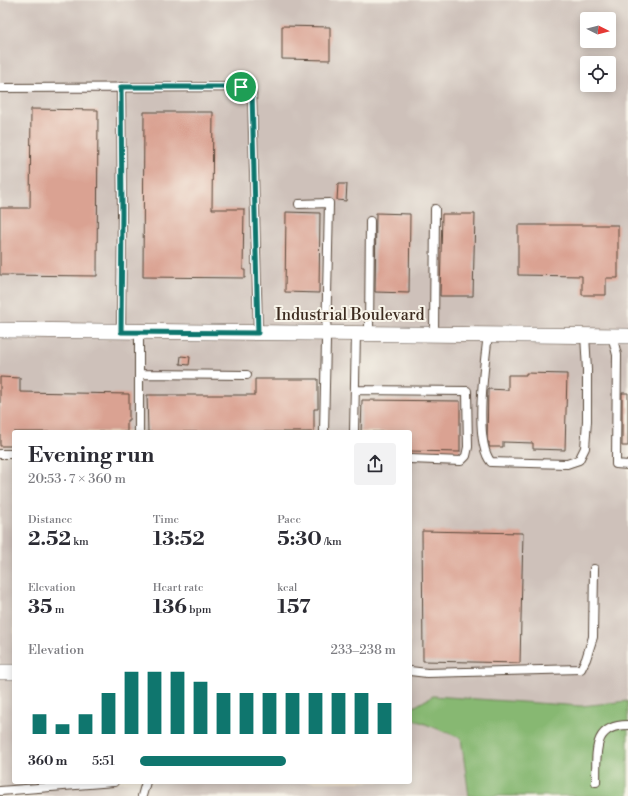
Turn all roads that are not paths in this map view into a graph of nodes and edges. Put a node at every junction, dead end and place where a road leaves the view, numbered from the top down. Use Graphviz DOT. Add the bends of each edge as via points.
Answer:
graph roads {
  1 [pos="121,87"];
  2 [pos="0,88"];
  3 [pos="300,204"];
  4 [pos="436,209"];
  5 [pos="370,221"];
  6 [pos="0,330"];
  7 [pos="139,331"];
  8 [pos="121,332"];
  9 [pos="362,332"];
  10 [pos="258,333"];
  11 [pos="326,333"];
  12 [pos="434,333"];
  13 [pos="488,334"];
  14 [pos="584,335"];
  15 [pos="612,335"];
  16 [pos="628,336"];
  17 [pos="139,374"];
  18 [pos="247,375"];
  19 [pos="355,390"];
  20 [pos="138,430"];
  21 [pos="324,430"];
  22 [pos="354,430"];
  23 [pos="0,454"];
  24 [pos="12,454"];
  25 [pos="412,459"];
  26 [pos="628,465"];
  27 [pos="594,569"];
  28 [pos="412,671"];
  29 [pos="0,672"];
  30 [pos="12,672"];
  31 [pos="628,725"];
  32 [pos="596,782"];
  33 [pos="89,784"];
  34 [pos="145,784"];
  35 [pos="0,791"];
  36 [pos="142,796"];
  1 -- 2 [label="lane"];
  1 -- 8 [label="lane"];
  1 -- 10 [label="lane" via="248,87 252,92"];
  3 -- 11 [label="lane" via="329,203"];
  4 -- 12 [label="lane"];
  5 -- 9 [label="lane"];
  6 -- 8 [label="street, Industrial Boulevard"];
  7 -- 8 [label="street, Industrial Boulevard"];
  7 -- 10 [label="street, Industrial Boulevard"];
  7 -- 17 [label="lane"];
  9 -- 11 [label="street, Industrial Boulevard"];
  9 -- 12 [label="street, Industrial Boulevard"];
  9 -- 19 [label="lane"];
  10 -- 11 [label="street, Industrial Boulevard"];
  11 -- 21 [label="lane"];
  12 -- 13 [label="street, Industrial Boulevard"];
  13 -- 14 [label="street, Industrial Boulevard"];
  13 -- 14 [label="lane" via="481,412 486,456 491,462 567,464 579,460 585,448 587,370"];
  14 -- 15 [label="street, Industrial Boulevard"];
  15 -- 16 [label="street, Industrial Boulevard"];
  15 -- 26 [label="lane" via="617,355 616,464"];
  17 -- 18 [label="lane"];
  17 -- 20 [label="lane"];
  19 -- 22 [label="lane"];
  19 -- 25 [label="lane" via="467,391 466,456 461,461"];
  23 -- 24 [label="lane"];
  27 -- 28 [label="lane" via="593,637 581,669"];
  29 -- 30 [label="street"];
  31 -- 32 [label="lane" via="614,726 605,731 600,739"];
  33 -- 35 [label="lane"];
  34 -- 36 [label="lane"];
}
